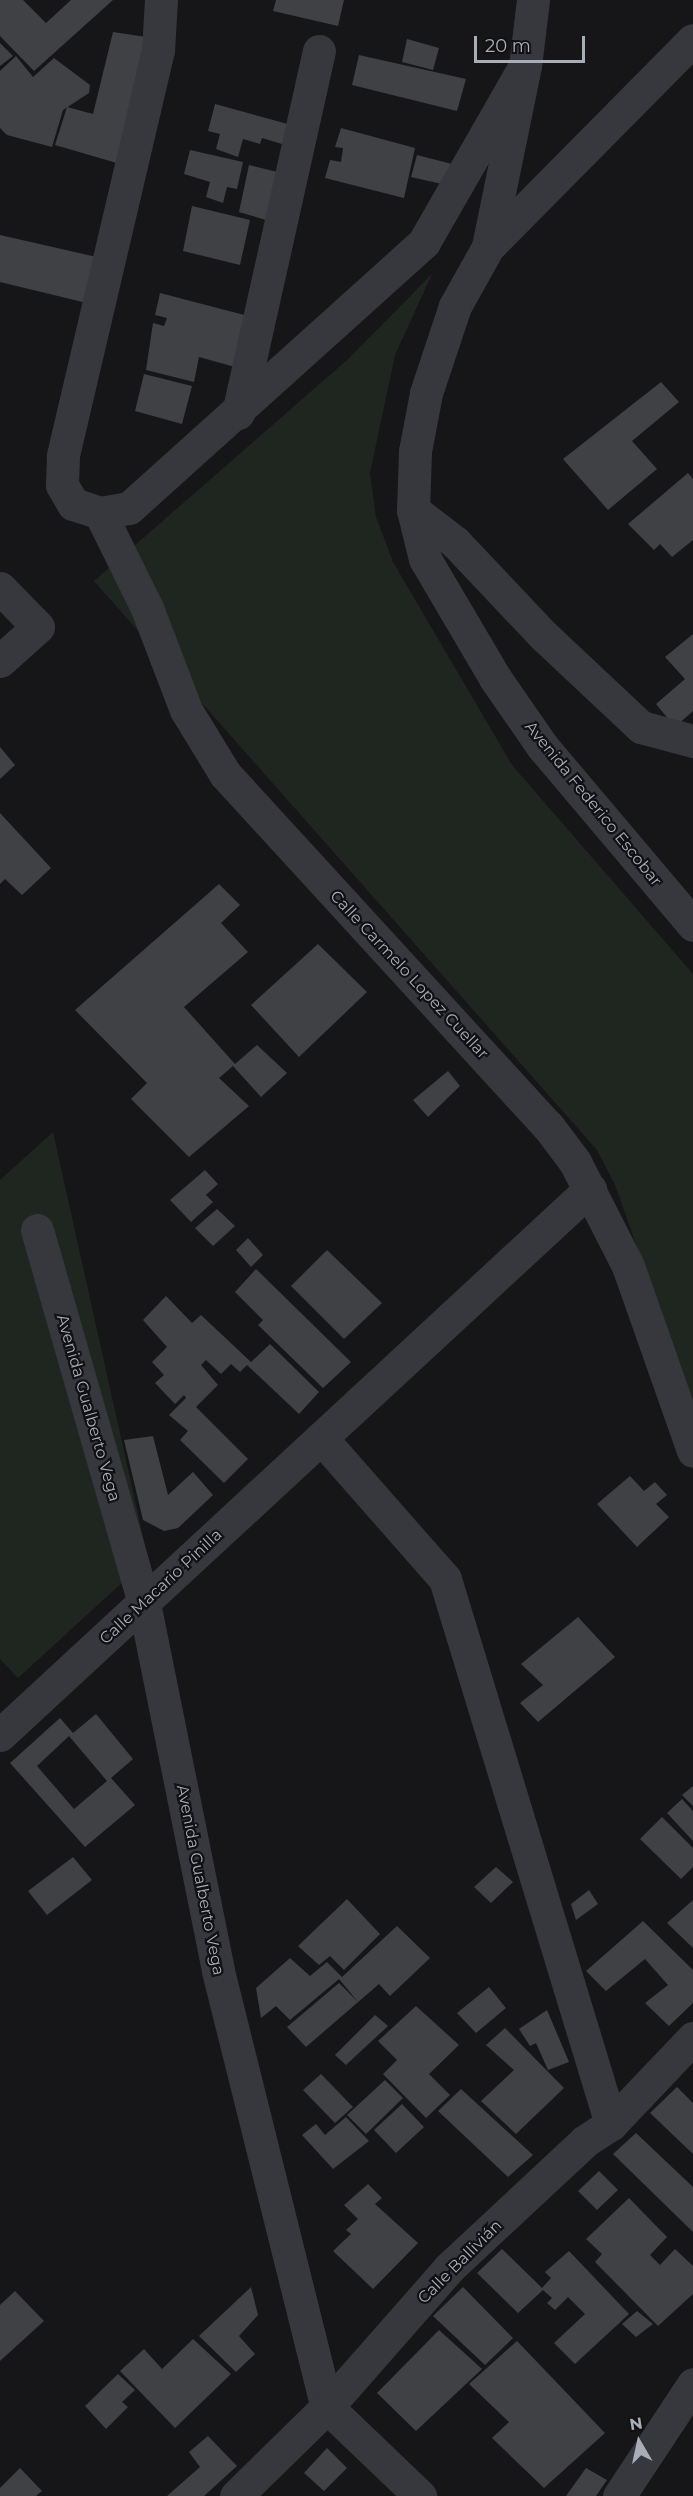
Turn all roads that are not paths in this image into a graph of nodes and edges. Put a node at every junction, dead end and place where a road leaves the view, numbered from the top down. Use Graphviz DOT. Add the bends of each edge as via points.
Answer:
graph roads {
  1 [pos="160,0"];
  2 [pos="533,0"];
  3 [pos="693,40"];
  4 [pos="319,51"];
  5 [pos="525,66"];
  6 [pos="488,247"];
  7 [pos="238,412"];
  8 [pos="413,510"];
  9 [pos="100,513"];
  10 [pos="0,588"];
  11 [pos="0,661"];
  12 [pos="693,741"];
  13 [pos="693,925"];
  14 [pos="590,1189"];
  15 [pos="37,1230"];
  16 [pos="322,1439"];
  17 [pos="693,1451"];
  18 [pos="144,1603"];
  19 [pos="0,1736"];
  20 [pos="693,2038"];
  21 [pos="611,2124"];
  22 [pos="693,2384"];
  23 [pos="327,2407"];
  24 [pos="236,2496"];
  25 [pos="420,2496"];
  26 [pos="619,2496"];
  1 -- 9 [label="street" via="158,50 63,456 62,485 73,504"];
  2 -- 5 [label="street, Avenida Federico Escobar"];
  3 -- 6 [label="street"];
  4 -- 7 [label="street"];
  5 -- 6 [label="street, Avenida Federico Escobar"];
  5 -- 7 [label="street" via="424,242"];
  6 -- 8 [label="street, Avenida Federico Escobar" via="455,306 426,393 415,451"];
  7 -- 9 [label="street" via="129,508"];
  8 -- 12 [label="street" via="455,542 544,636 641,726"];
  8 -- 13 [label="street, Avenida Federico Escobar" via="425,559 495,678 542,746"];
  9 -- 14 [label="street, Calle Carmelo Lopez Cuellar" via="147,608 186,711 225,774 548,1126"];
  10 -- 11 [label="street" via="38,627"];
  14 -- 16 [label="street, Calle Macario Pinilla"];
  14 -- 17 [label="street, Calle Carmelo Lopez Cuellar" via="628,1266"];
  15 -- 18 [label="street, Avenida Gualberto Vega"];
  16 -- 18 [label="street, Calle Macario Pinilla"];
  16 -- 21 [label="street" via="445,1579"];
  18 -- 19 [label="street, Calle Macario Pinilla"];
  18 -- 23 [label="street, Avenida Gualberto Vega" via="218,1971"];
  20 -- 21 [label="street, Calle Ballivián"];
  21 -- 23 [label="street, Calle Ballivián" via="585,2141 450,2267"];
  22 -- 26 [label="street"];
  23 -- 24 [label="street, Calle Ballivián"];
  23 -- 25 [label="street"];
}
